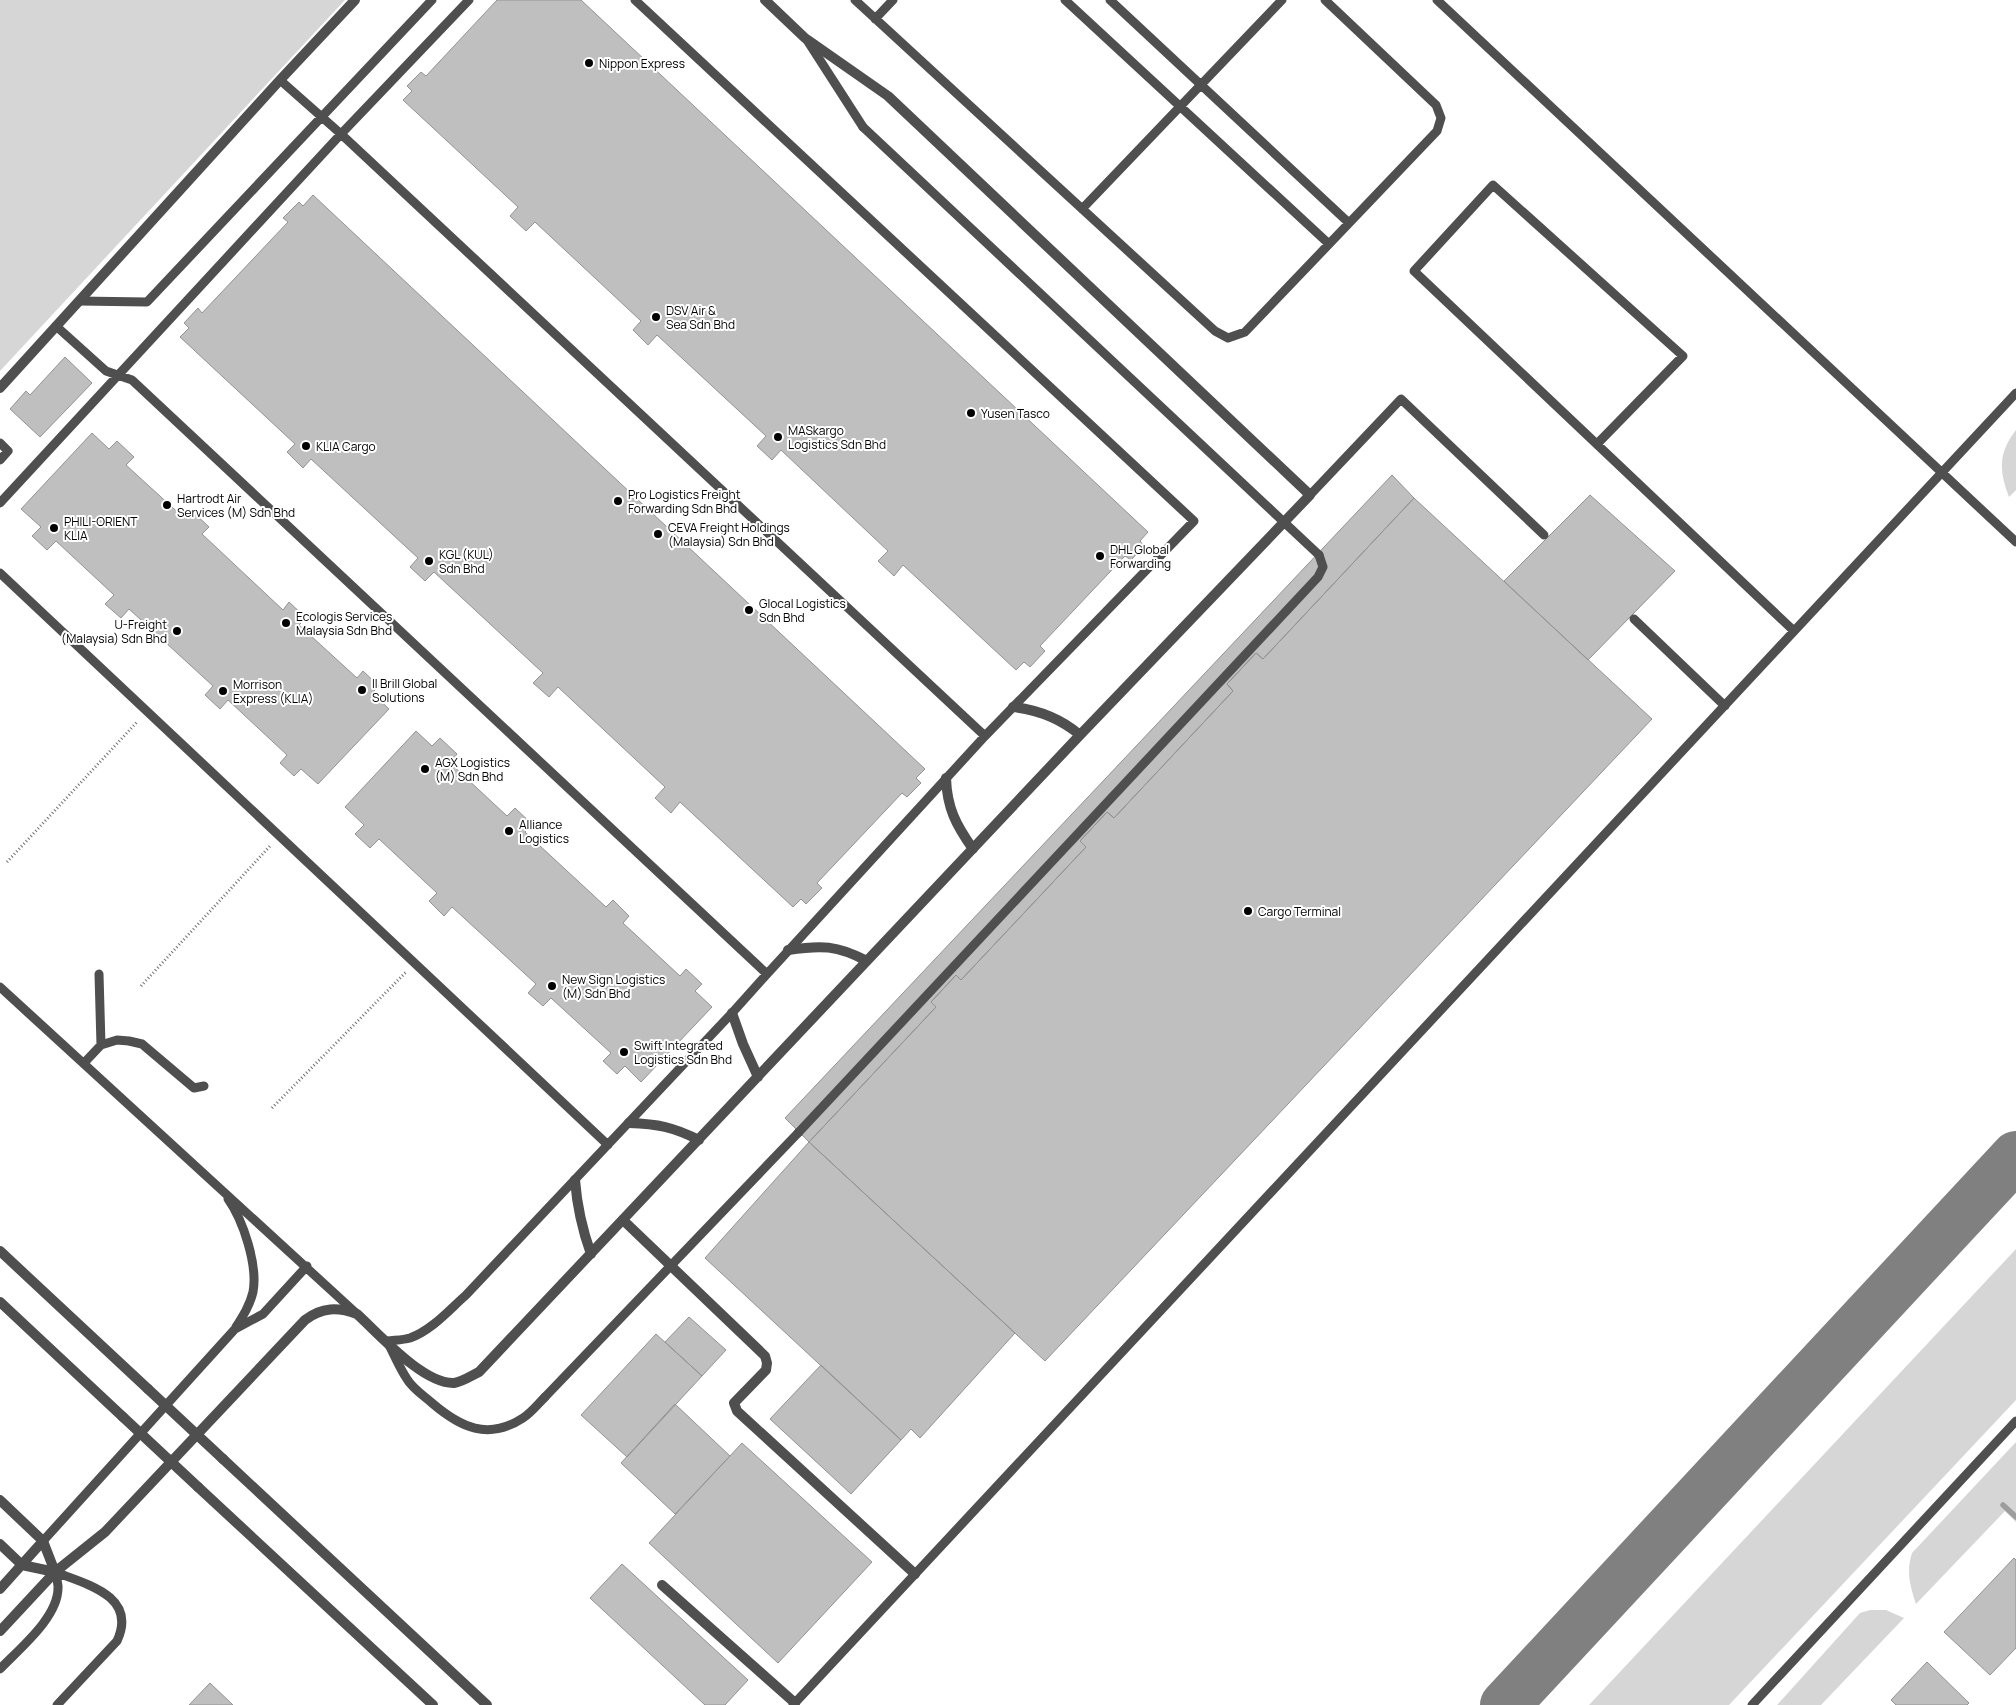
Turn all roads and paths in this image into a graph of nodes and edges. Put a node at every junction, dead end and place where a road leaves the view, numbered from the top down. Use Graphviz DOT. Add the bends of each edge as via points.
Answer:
graph roads {
  1 [pos="355,0"];
  2 [pos="432,0"];
  3 [pos="469,0"];
  4 [pos="634,0"];
  5 [pos="765,0"];
  6 [pos="855,0"];
  7 [pos="893,0"];
  8 [pos="1065,0"];
  9 [pos="1110,0"];
  10 [pos="1282,0"];
  11 [pos="1325,0"];
  12 [pos="1437,0"];
  13 [pos="875,19"];
  14 [pos="805,38"];
  15 [pos="280,80"];
  16 [pos="1201,85"];
  17 [pos="1180,106"];
  18 [pos="322,116"];
  19 [pos="342,134"];
  20 [pos="1082,209"];
  21 [pos="1349,223"];
  22 [pos="1329,244"];
  23 [pos="79,301"];
  24 [pos="56,326"];
  25 [pos="118,375"];
  26 [pos="0,388"];
  27 [pos="2016,393"];
  28 [pos="0,444"];
  29 [pos="1597,444"];
  30 [pos="0,460"];
  31 [pos="1942,472"];
  32 [pos="1310,495"];
  33 [pos="0,503"];
  34 [pos="1544,535"];
  35 [pos="2016,542"];
  36 [pos="0,573"];
  37 [pos="1634,619"];
  38 [pos="1794,631"];
  39 [pos="1724,706"];
  40 [pos="1013,707"];
  41 [pos="147,712"];
  42 [pos="1080,734"];
  43 [pos="985,736"];
  44 [pos="946,778"];
  45 [pos="280,836"];
  46 [pos="973,849"];
  47 [pos="7,862"];
  48 [pos="788,950"];
  49 [pos="867,961"];
  50 [pos="415,963"];
  51 [pos="99,974"];
  52 [pos="766,974"];
  53 [pos="141,986"];
  54 [pos="0,987"];
  55 [pos="732,1013"];
  56 [pos="101,1045"];
  57 [pos="84,1063"];
  58 [pos="758,1078"];
  59 [pos="204,1086"];
  60 [pos="272,1108"];
  61 [pos="629,1123"];
  62 [pos="699,1140"];
  63 [pos="608,1144"];
  64 [pos="575,1180"];
  65 [pos="219,1186"];
  66 [pos="624,1220"];
  67 [pos="0,1251"];
  68 [pos="591,1254"];
  69 [pos="306,1266"];
  70 [pos="0,1302"];
  71 [pos="357,1314"];
  72 [pos="235,1329"];
  73 [pos="387,1341"];
  74 [pos="2016,1422"];
  75 [pos="0,1500"];
  76 [pos="43,1541"];
  77 [pos="0,1544"];
  78 [pos="22,1565"];
  79 [pos="55,1572"];
  80 [pos="916,1574"];
  81 [pos="662,1585"];
  82 [pos="0,1589"];
  83 [pos="0,1631"];
  84 [pos="0,1669"];
  85 [pos="794,1704"];
  86 [pos="58,1705"];
  87 [pos="433,1705"];
  88 [pos="487,1705"];
  89 [pos="1752,1705"];
  1 -- 15 [label="street"];
  2 -- 18 [label="lane"];
  3 -- 19 [label="lane"];
  4 -- 40 [label="lane" via="1194,521"];
  5 -- 14 [label="street"];
  6 -- 13 [label="lane"];
  7 -- 13 [label="lane"];
  8 -- 17 [label="lane"];
  9 -- 16 [label="lane"];
  10 -- 16 [label="lane"];
  11 -- 21 [label="lane" via="1436,105 1441,118 1437,131"];
  12 -- 31 [label="lane"];
  13 -- 20 [label="lane"];
  14 -- 32 [label="street" via="888,96"];
  14 -- 73 [label="lane, bridge" via="863,127 1319,555 1322,567 1318,577 798,1133 525,1417 498,1428 481,1429 451,1419 408,1381"];
  15 -- 18 [label="lane"];
  15 -- 23 [label="street"];
  16 -- 17 [label="lane"];
  16 -- 21 [label="lane"];
  17 -- 20 [label="lane"];
  17 -- 22 [label="lane"];
  18 -- 19 [label="lane"];
  18 -- 23 [label="lane" via="147,302"];
  19 -- 25 [label="lane"];
  19 -- 43 [label="lane"];
  20 -- 22 [label="lane" via="1215,331 1228,338 1245,332"];
  21 -- 22 [label="lane"];
  23 -- 24 [label="street"];
  24 -- 25 [label="lane" via="106,371"];
  24 -- 26 [label="street"];
  25 -- 33 [label="lane"];
  25 -- 52 [label="lane" via="132,380"];
  27 -- 31 [label="lane"];
  28 -- 30 [label="lane" via="8,451"];
  29 -- 29 [label="lane" via="1414,271 1493,185 1682,356"];
  29 -- 38 [label="lane"];
  31 -- 35 [label="lane"];
  31 -- 38 [label="lane"];
  32 -- 34 [label="lane" via="1401,398"];
  32 -- 42 [label="street"];
  36 -- 41 [label="lane"];
  37 -- 39 [label="lane"];
  38 -- 39 [label="lane"];
  39 -- 80 [label="lane"];
  40 -- 42 [label="street" via="1049,715"];
  40 -- 43 [label="lane"];
  41 -- 45 [label="lane"];
  41 -- 47 [label="path"];
  42 -- 46 [label="street"];
  43 -- 44 [label="lane"];
  44 -- 46 [label="street" via="947,798 954,819"];
  44 -- 48 [label="lane"];
  45 -- 50 [label="lane"];
  45 -- 53 [label="path"];
  46 -- 49 [label="street"];
  48 -- 49 [label="street" via="832,947"];
  48 -- 52 [label="lane"];
  49 -- 58 [label="street"];
  50 -- 60 [label="path"];
  50 -- 63 [label="lane"];
  51 -- 56 [label="lane"];
  52 -- 55 [label="lane"];
  54 -- 57 [label="lane"];
  55 -- 58 [label="street"];
  55 -- 61 [label="lane"];
  56 -- 57 [label="lane"];
  56 -- 59 [label="lane" via="117,1040 142,1044 194,1088"];
  57 -- 65 [label="lane"];
  58 -- 62 [label="street"];
  61 -- 62 [label="street" via="677,1129"];
  61 -- 63 [label="lane"];
  62 -- 66 [label="street"];
  63 -- 64 [label="lane"];
  64 -- 68 [label="street" via="582,1230"];
  64 -- 73 [label="lane" via="466,1295 438,1320 409,1338"];
  65 -- 69 [label="lane"];
  65 -- 72 [label="lane" via="238,1217 250,1251 253,1272 253,1291"];
  66 -- 68 [label="street"];
  66 -- 80 [label="street" via="765,1356 766,1370 734,1403 737,1412"];
  67 -- 88 [label="street, bridge"];
  68 -- 73 [label="street" via="479,1372 455,1383 443,1382 415,1368"];
  69 -- 71 [label="lane"];
  69 -- 72 [label="lane" via="263,1314"];
  70 -- 87 [label="street, bridge"];
  71 -- 73 [label="street"];
  71 -- 79 [label="street" via="330,1308 312,1314 105,1532"];
  72 -- 76 [label="lane"];
  74 -- 89 [label="lane"];
  75 -- 76 [label="street"];
  76 -- 78 [label="street"];
  76 -- 79 [label="street"];
  77 -- 78 [label="street"];
  78 -- 79 [label="street"];
  78 -- 82 [label="street"];
  79 -- 83 [label="street"];
  79 -- 84 [label="lane" via="58,1587 52,1610 43,1624"];
  79 -- 86 [label="lane" via="107,1594 120,1612 122,1622 117,1642"];
  80 -- 85 [label="lane"];
  81 -- 85 [label="street"];
}
